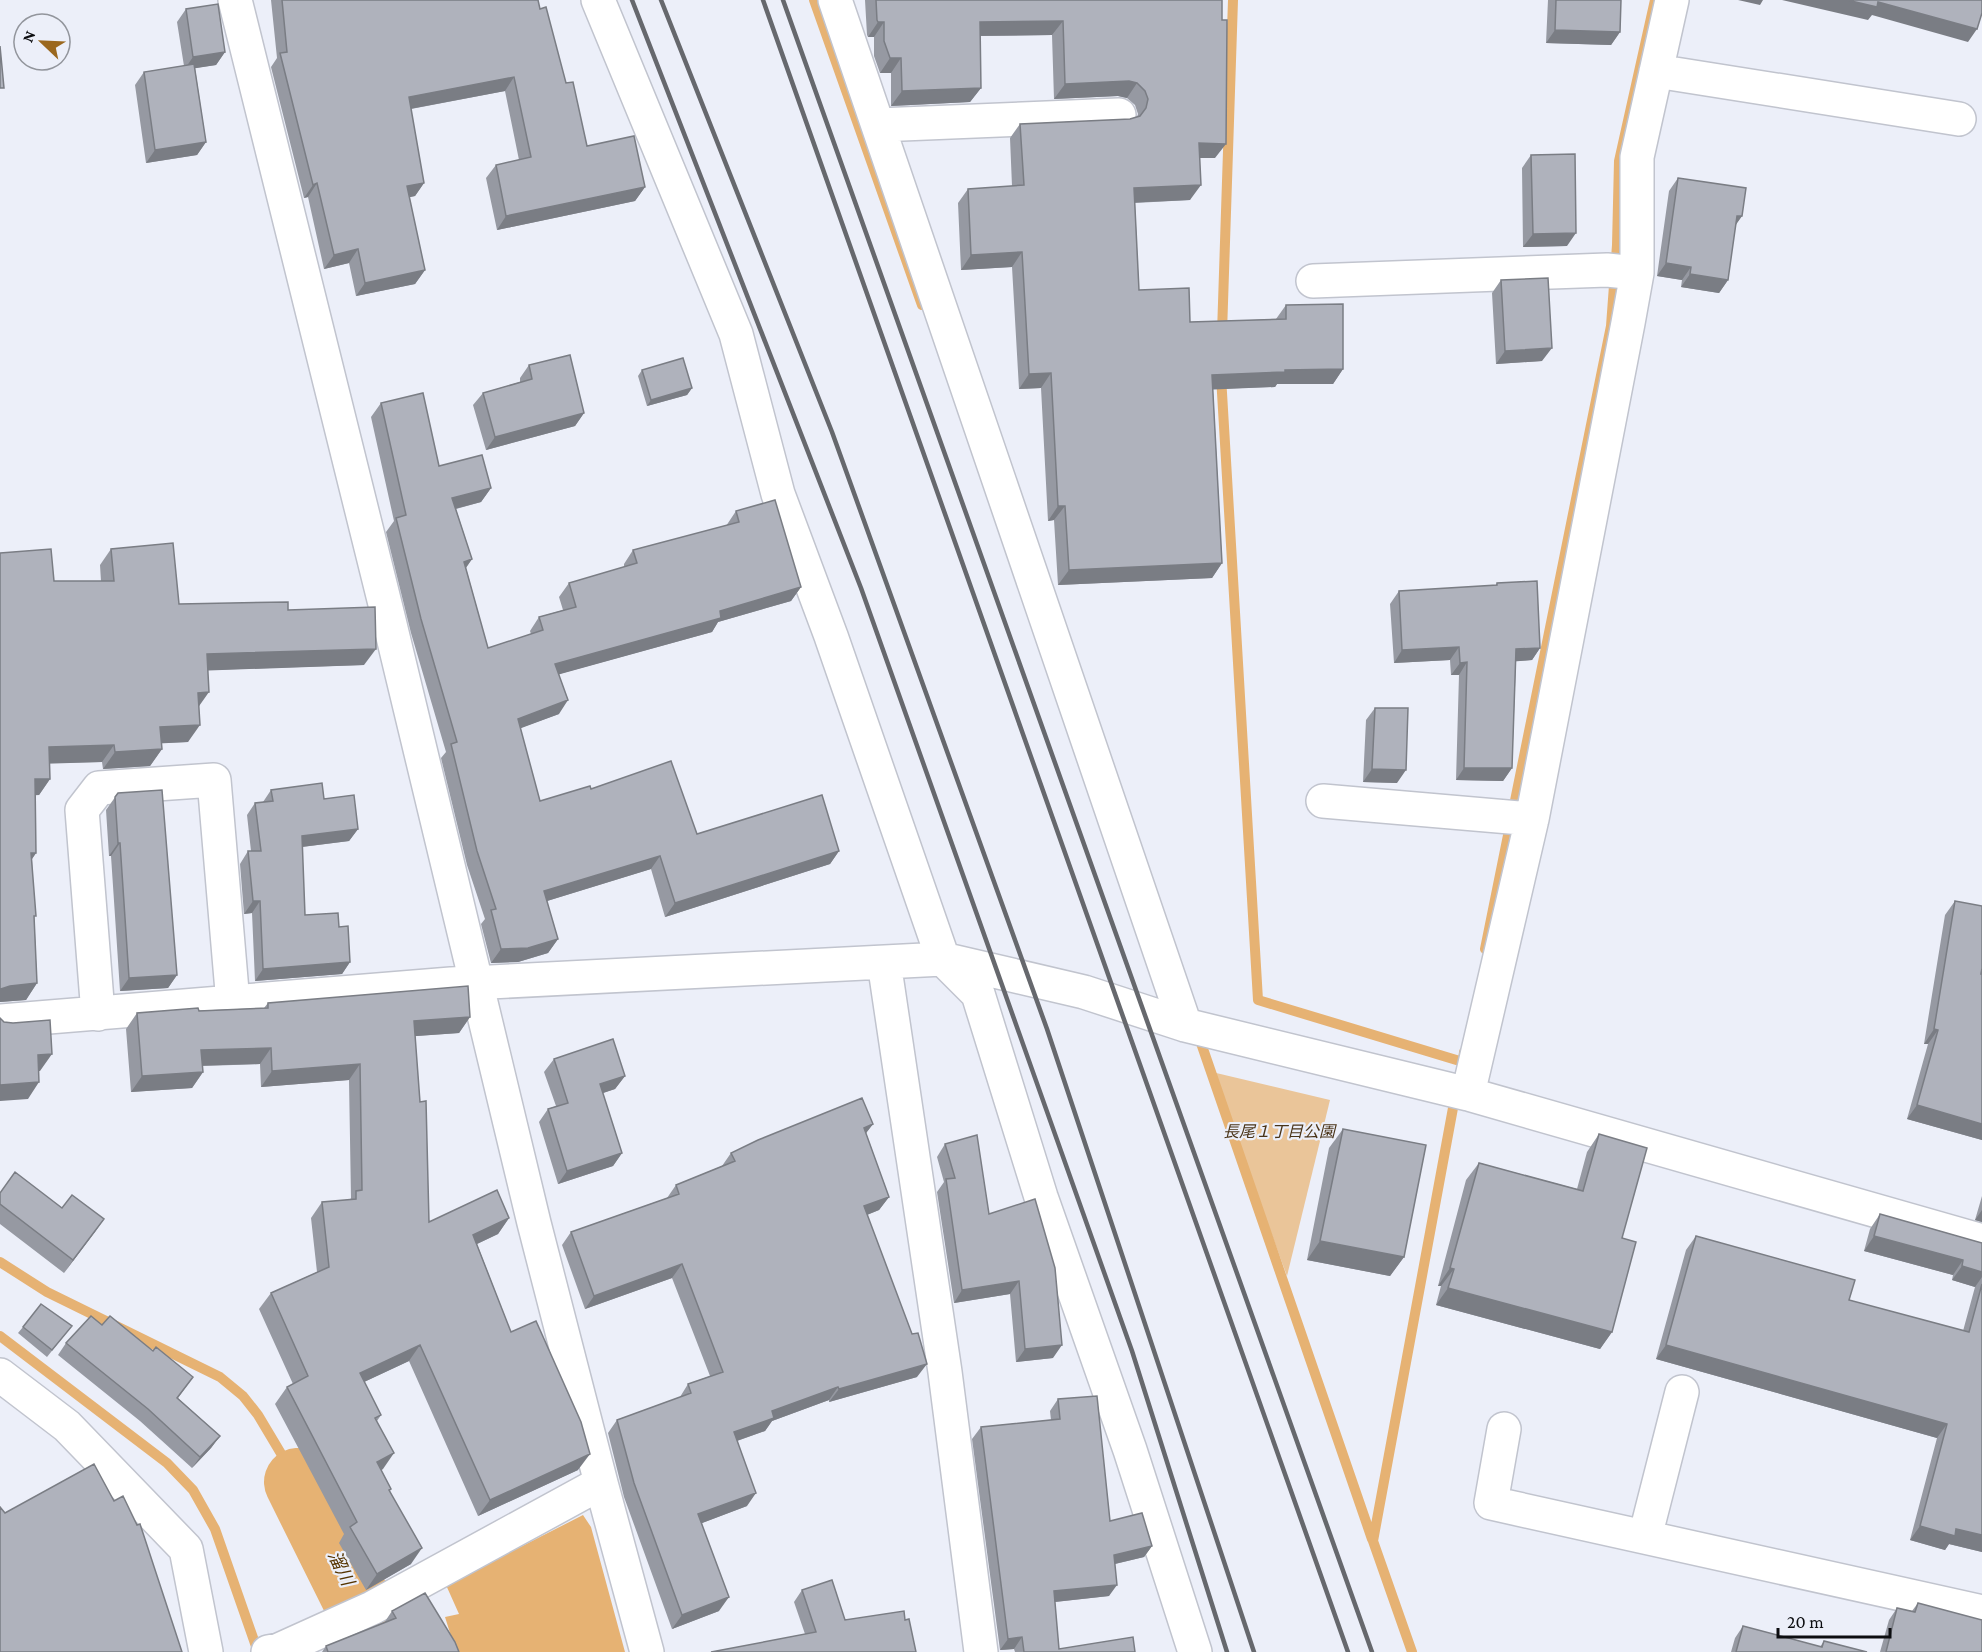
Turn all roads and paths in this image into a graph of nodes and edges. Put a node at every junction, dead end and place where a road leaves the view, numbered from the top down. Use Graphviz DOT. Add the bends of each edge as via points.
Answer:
graph roads {
  1 [pos="235,0"];
  2 [pos="598,0"];
  3 [pos="835,0"];
  4 [pos="1672,0"];
  5 [pos="1656,71"];
  6 [pos="1119,115"];
  7 [pos="1959,119"];
  8 [pos="878,125"];
  9 [pos="1622,272"];
  10 [pos="1313,281"];
  11 [pos="1323,801"];
  12 [pos="1517,818"];
  13 [pos="944,959"];
  14 [pos="884,962"];
  15 [pos="465,984"];
  16 [pos="233,1003"];
  17 [pos="98,1014"];
  18 [pos="0,1021"];
  19 [pos="1185,1025"];
  20 [pos="1467,1094"];
  21 [pos="1982,1241"];
  22 [pos="0,1375"];
  23 [pos="1682,1392"];
  24 [pos="1504,1429"];
  25 [pos="601,1484"];
  26 [pos="1645,1537"];
  27 [pos="1982,1612"];
  28 [pos="277,1651"];
  29 [pos="207,1652"];
  30 [pos="647,1652"];
  31 [pos="981,1652"];
  32 [pos="1195,1652"];
  1 -- 15 [label="street" via="386,604"];
  2 -- 13 [label="street" via="736,334 778,494"];
  3 -- 8 [label="street"];
  4 -- 5 [label="street"];
  5 -- 7 [label="street"];
  5 -- 9 [label="street" via="1637,157"];
  6 -- 8 [label="street"];
  8 -- 19 [label="street"];
  9 -- 10 [label="street"];
  9 -- 12 [label="street"];
  11 -- 12 [label="street"];
  12 -- 20 [label="street"];
  13 -- 14 [label="street"];
  13 -- 19 [label="street" via="1084,992"];
  13 -- 32 [label="street" via="978,994 1041,1197 1130,1450"];
  14 -- 15 [label="street"];
  14 -- 31 [label="street" via="943,1360"];
  15 -- 16 [label="street"];
  15 -- 25 [label="street" via="531,1212"];
  16 -- 17 [label="street"];
  16 -- 17 [label="street" via="214,780 99,788 82,810"];
  17 -- 18 [label="street"];
  19 -- 20 [label="street"];
  20 -- 21 [label="street"];
  22 -- 29 [label="street" via="67,1425 186,1550"];
  23 -- 26 [label="street"];
  24 -- 26 [label="street" via="1491,1503"];
  25 -- 28 [label="street" via="372,1608"];
  25 -- 30 [label="street"];
  26 -- 27 [label="street"];
}
